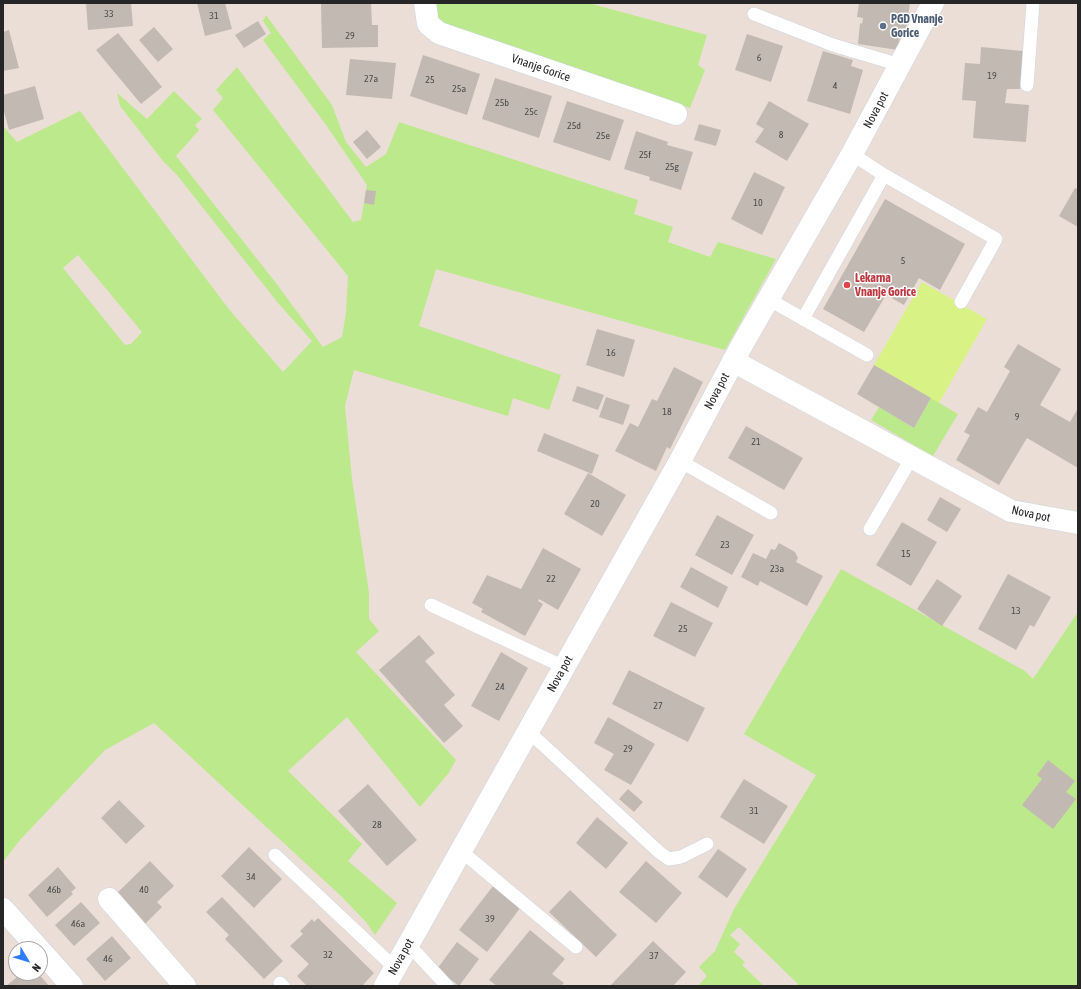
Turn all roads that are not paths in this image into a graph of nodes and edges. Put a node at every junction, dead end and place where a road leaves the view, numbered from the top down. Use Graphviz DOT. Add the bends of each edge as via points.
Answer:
graph roads {
  1 [pos="425,3"];
  2 [pos="933,3"];
  3 [pos="1033,3"];
  4 [pos="754,14"];
  5 [pos="900,65"];
  6 [pos="1027,85"];
  7 [pos="676,114"];
  8 [pos="852,154"];
  9 [pos="884,175"];
  10 [pos="768,299"];
  11 [pos="961,302"];
  12 [pos="803,319"];
  13 [pos="867,355"];
  14 [pos="733,361"];
  15 [pos="911,459"];
  16 [pos="680,461"];
  17 [pos="772,513"];
  18 [pos="1078,523"];
  19 [pos="870,530"];
  20 [pos="431,605"];
  21 [pos="564,667"];
  22 [pos="528,731"];
  23 [pos="707,844"];
  24 [pos="461,851"];
  25 [pos="275,855"];
  26 [pos="109,899"];
  27 [pos="3,909"];
  28 [pos="31,941"];
  29 [pos="408,944"];
  30 [pos="576,947"];
  31 [pos="48,960"];
  32 [pos="390,977"];
  33 [pos="72,986"];
  34 [pos="185,986"];
  35 [pos="447,986"];
  1 -- 7 [label="street, Vnanje Gorice" via="428,24 439,33"];
  2 -- 5 [label="street, Nova pot"];
  3 -- 6 [label="lane"];
  4 -- 5 [label="lane" via="833,45"];
  5 -- 8 [label="street, Nova pot"];
  8 -- 9 [label="lane"];
  8 -- 10 [label="street, Nova pot"];
  9 -- 11 [label="lane" via="996,239"];
  9 -- 12 [label="lane"];
  10 -- 12 [label="lane"];
  10 -- 14 [label="street, Nova pot"];
  12 -- 13 [label="lane"];
  14 -- 15 [label="street, Nova pot"];
  14 -- 16 [label="street, Nova pot"];
  15 -- 18 [label="street, Nova pot" via="1011,512"];
  15 -- 19 [label="lane"];
  16 -- 17 [label="lane"];
  16 -- 21 [label="street, Nova pot"];
  20 -- 21 [label="lane"];
  21 -- 22 [label="street, Nova pot"];
  22 -- 23 [label="lane" via="659,852 669,858 681,857"];
  22 -- 24 [label="street, Nova pot"];
  24 -- 29 [label="street, Nova pot"];
  24 -- 30 [label="lane"];
  25 -- 32 [label="lane"];
  26 -- 34 [label="street"];
  27 -- 28 [label="street"];
  29 -- 32 [label="street, Nova pot"];
  29 -- 35 [label="lane"];
  31 -- 33 [label="street"];
}
